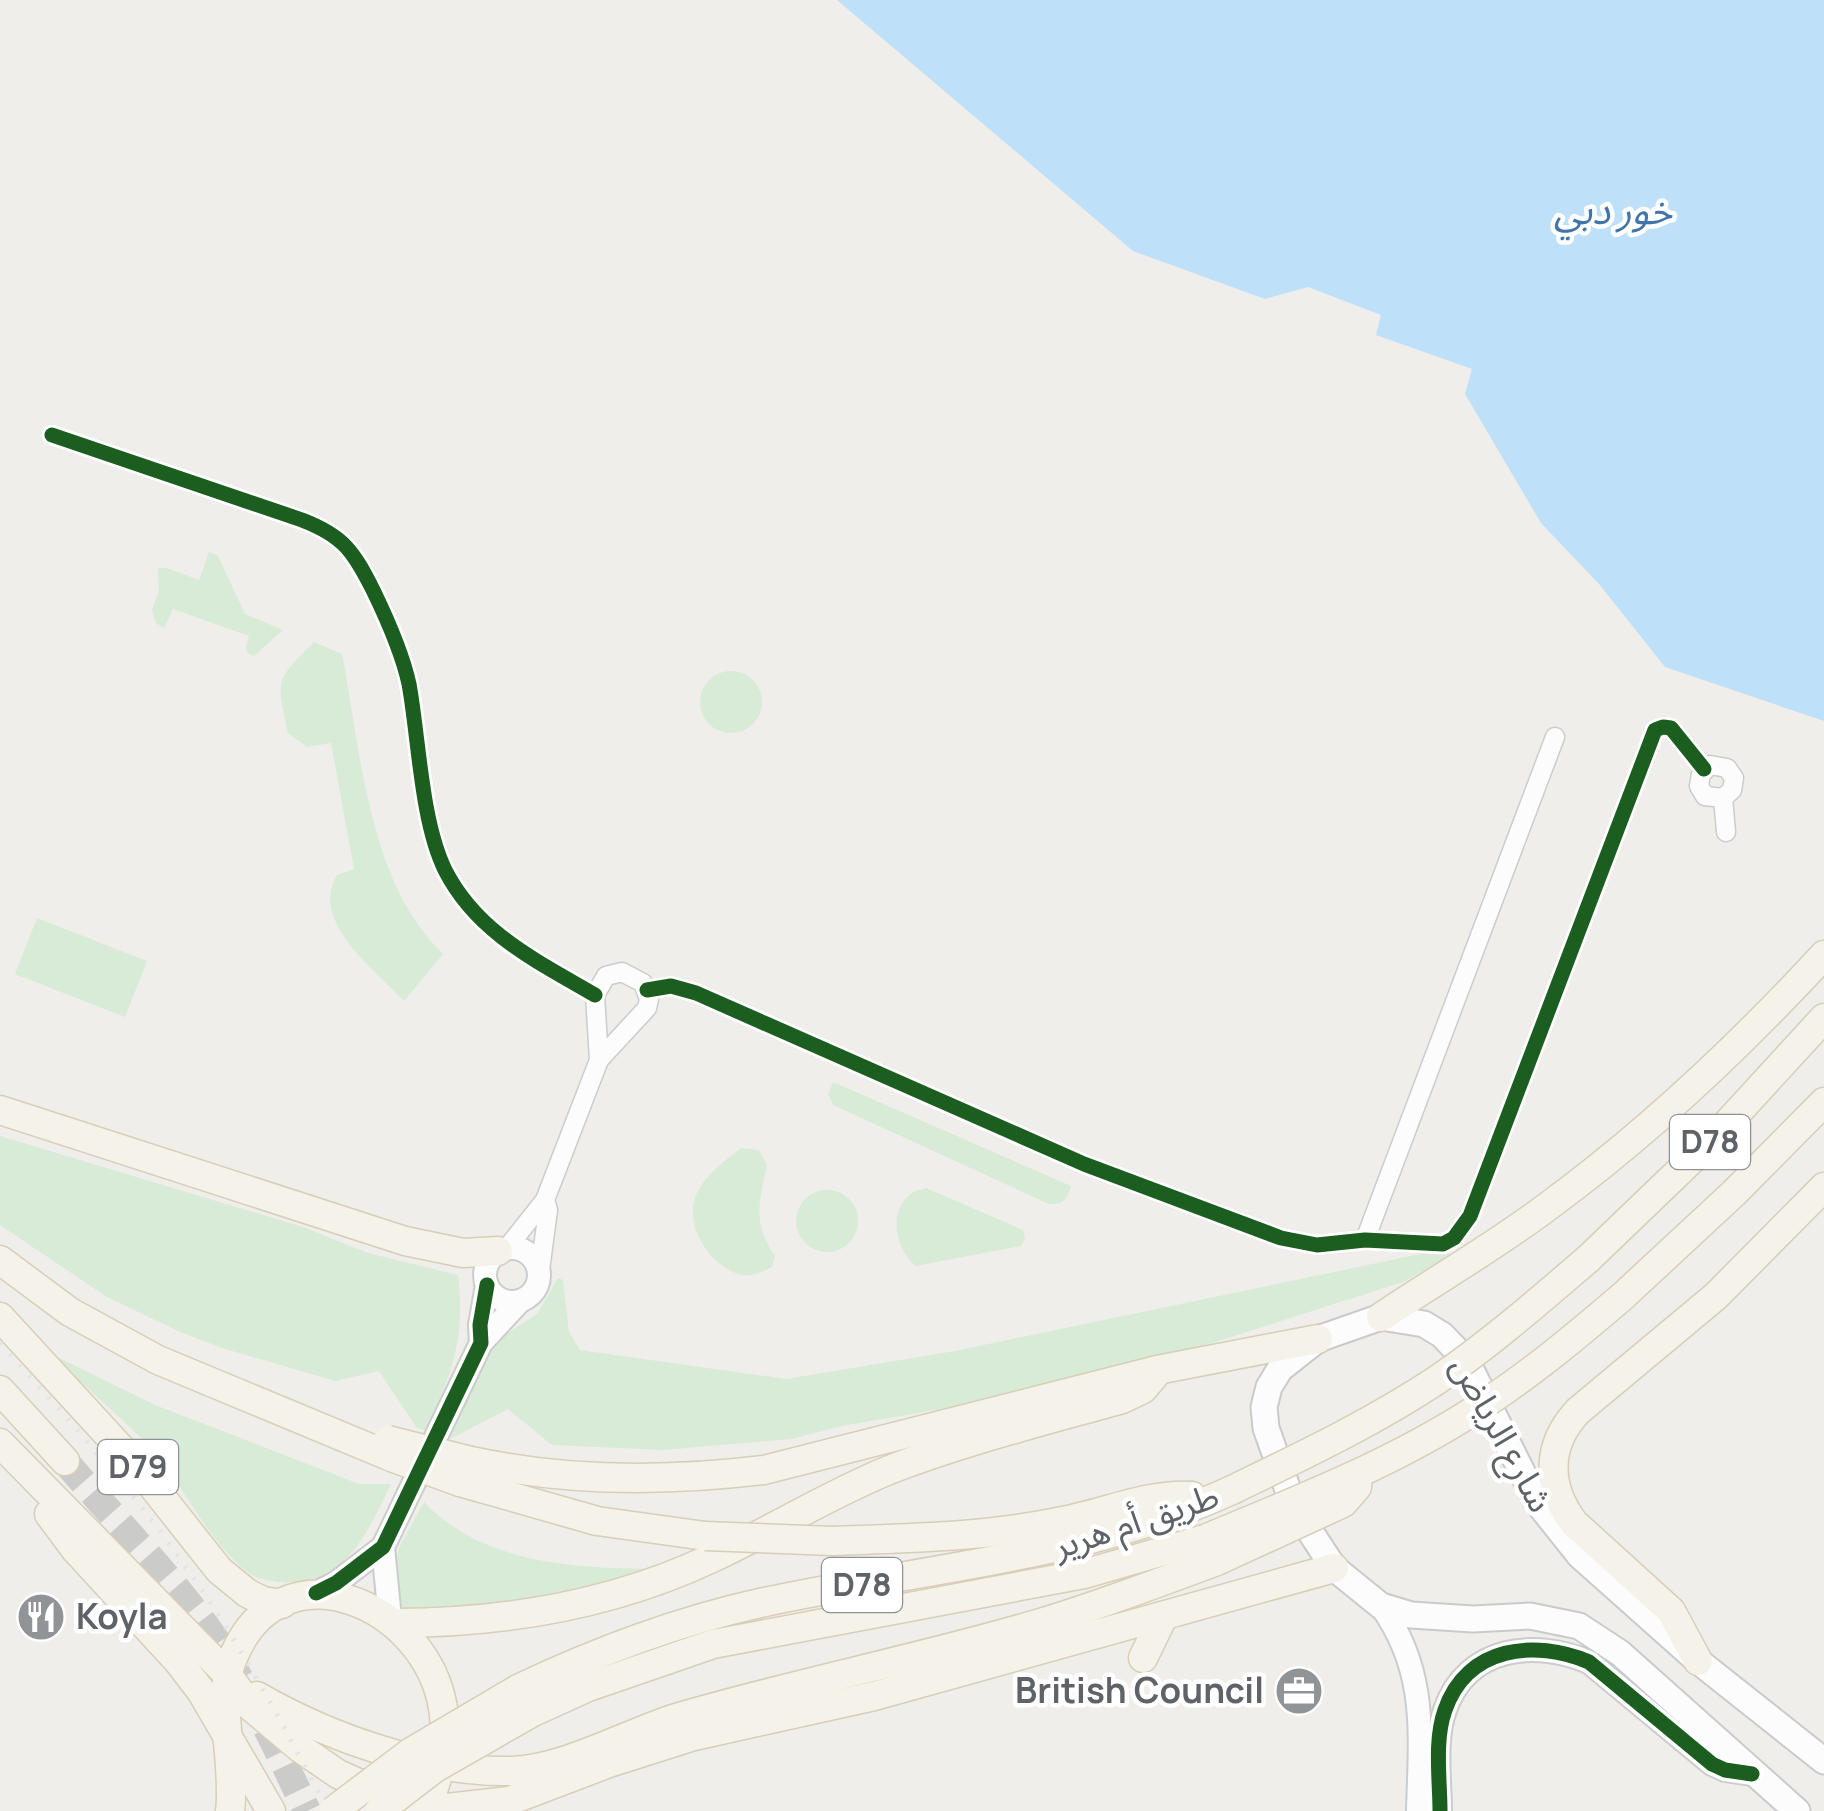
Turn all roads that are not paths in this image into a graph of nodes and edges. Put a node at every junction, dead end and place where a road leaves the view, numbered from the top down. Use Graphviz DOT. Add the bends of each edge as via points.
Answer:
graph roads {
  1 [pos="52,435"];
  2 [pos="1555,737"];
  3 [pos="1704,769"];
  4 [pos="1723,798"];
  5 [pos="1726,832"];
  6 [pos="1824,955"];
  7 [pos="647,990"];
  8 [pos="595,995"];
  9 [pos="1824,1018"];
  10 [pos="599,1060"];
  11 [pos="1824,1102"];
  12 [pos="0,1110"];
  13 [pos="1824,1187"];
  14 [pos="545,1200"];
  15 [pos="1365,1240"];
  16 [pos="503,1250"];
  17 [pos="0,1260"];
  18 [pos="540,1270"];
  19 [pos="487,1286"];
  20 [pos="520,1302"];
  21 [pos="0,1317"];
  22 [pos="1381,1317"];
  23 [pos="1318,1340"];
  24 [pos="481,1343"];
  25 [pos="1158,1370"];
  26 [pos="0,1390"];
  27 [pos="0,1443"];
  28 [pos="65,1461"];
  29 [pos="466,1471"];
  30 [pos="32,1477"];
  31 [pos="1222,1495"];
  32 [pos="383,1547"];
  33 [pos="1211,1550"];
  34 [pos="1334,1568"];
  35 [pos="316,1594"];
  36 [pos="282,1604"];
  37 [pos="1381,1606"];
  38 [pos="1163,1617"];
  39 [pos="392,1621"];
  40 [pos="1143,1658"];
  41 [pos="1698,1661"];
  42 [pos="231,1679"];
  43 [pos="524,1701"];
  44 [pos="230,1740"];
  45 [pos="1824,1761"];
  46 [pos="442,1764"];
  47 [pos="1752,1774"];
  48 [pos="506,1806"];
  49 [pos="425,1809"];
  50 [pos="230,1811"];
  51 [pos="271,1811"];
  52 [pos="333,1811"];
  53 [pos="379,1811"];
  54 [pos="1418,1811"];
  55 [pos="1440,1811"];
  56 [pos="1798,1811"];
  1 -- 8 [label="street" via="340,539 359,563 403,664 432,831 445,869 498,936"];
  2 -- 15 [label="street"];
  3 -- 4 [label="street" via="1701,792"];
  3 -- 4 [label="street" via="1722,765 1731,772 1732,790"];
  3 -- 15 [label="street" via="1671,728 1655,730 1463,1229 1430,1246"];
  4 -- 5 [label="street"];
  6 -- 22 [label="main road" via="1713,1068 1622,1148 1499,1242"];
  7 -- 8 [label="street" via="637,978 614,973"];
  7 -- 10 [label="street" via="642,1016"];
  7 -- 15 [label="street" via="683,988 1084,1164 1282,1238 1317,1245"];
  8 -- 10 [label="street"];
  9 -- 31 [label="main road, طريق أم هرير / D78, bridge" via="1714,1138 1517,1320 1435,1381 1348,1433"];
  10 -- 14 [label="street"];
  11 -- 33 [label="main road, D78, bridge" via="1746,1182 1561,1348 1482,1405 1358,1475 1343,1504"];
  12 -- 16 [label="main road" via="406,1241 464,1253"];
  13 -- 41 [label="main road" via="1716,1296 1578,1411 1555,1448 1554,1488 1562,1507 1671,1612"];
  14 -- 16 [label="street"];
  14 -- 18 [label="street"];
  16 -- 18 [label="street" via="528,1252"];
  16 -- 19 [label="street" via="488,1263"];
  17 -- 29 [label="main road, bridge" via="70,1312 158,1360 303,1420"];
  18 -- 20 [label="street" via="536,1290"];
  19 -- 20 [label="street" via="500,1300"];
  19 -- 24 [label="street"];
  20 -- 24 [label="street"];
  21 -- 36 [label="main road, D79" via="136,1465 219,1570 247,1593"];
  22 -- 23 [label="main road"];
  22 -- 41 [label="main road, شارع الرياض" via="1424,1324 1466,1360 1557,1530"];
  23 -- 25 [label="main road"];
  23 -- 34 [label="main road" via="1280,1368 1264,1407 1294,1507"];
  24 -- 32 [label="street"];
  25 -- 29 [label="main road" via="745,1472 603,1478"];
  25 -- 39 [label="main road" via="1122,1400 886,1472 654,1582 542,1612"];
  26 -- 28 [label="main road"];
  27 -- 30 [label="main road, D79"];
  29 -- 31 [label="main road, bridge" via="597,1520 704,1536 833,1541 971,1534 1063,1522 1171,1496"];
  30 -- 42 [label="main road"];
  30 -- 44 [label="main road, D79" via="46,1511 178,1661"];
  31 -- 43 [label="main road, طريق أم هرير / D78" via="1076,1544 701,1618 585,1657"];
  32 -- 35 [label="street"];
  32 -- 39 [label="street"];
  33 -- 43 [label="main road, طريق أم هرير / D78" via="713,1644"];
  33 -- 46 [label="main road" via="1039,1624 678,1718 536,1768"];
  34 -- 37 [label="main road"];
  34 -- 38 [label="main road"];
  35 -- 36 [label="main road"];
  35 -- 39 [label="main road" via="358,1602"];
  36 -- 42 [label="main road" via="241,1642"];
  37 -- 47 [label="main road" via="1441,1619 1530,1616 1579,1626 1646,1676"];
  37 -- 54 [label="street" via="1417,1684"];
  38 -- 40 [label="main road"];
  38 -- 48 [label="main road" via="682,1740"];
  39 -- 46 [label="main road" via="419,1650 438,1687"];
  41 -- 45 [label="main road, شارع الرياض"];
  42 -- 44 [label="main road"];
  42 -- 46 [label="main road" via="312,1724"];
  42 -- 49 [label="main road" via="250,1706 338,1774"];
  43 -- 52 [label="main road, طريق أم هرير / D78, bridge" via="411,1752"];
  43 -- 53 [label="main road, طريق أم هرير / D78, bridge"];
  44 -- 50 [label="main road"];
  44 -- 51 [label="main road, D79"];
  46 -- 49 [label="main road"];
  47 -- 55 [label="street" via="1712,1764 1589,1662 1565,1652 1516,1650 1472,1672 1445,1710"];
  47 -- 56 [label="main road"];
  48 -- 49 [label="main road"];
}
